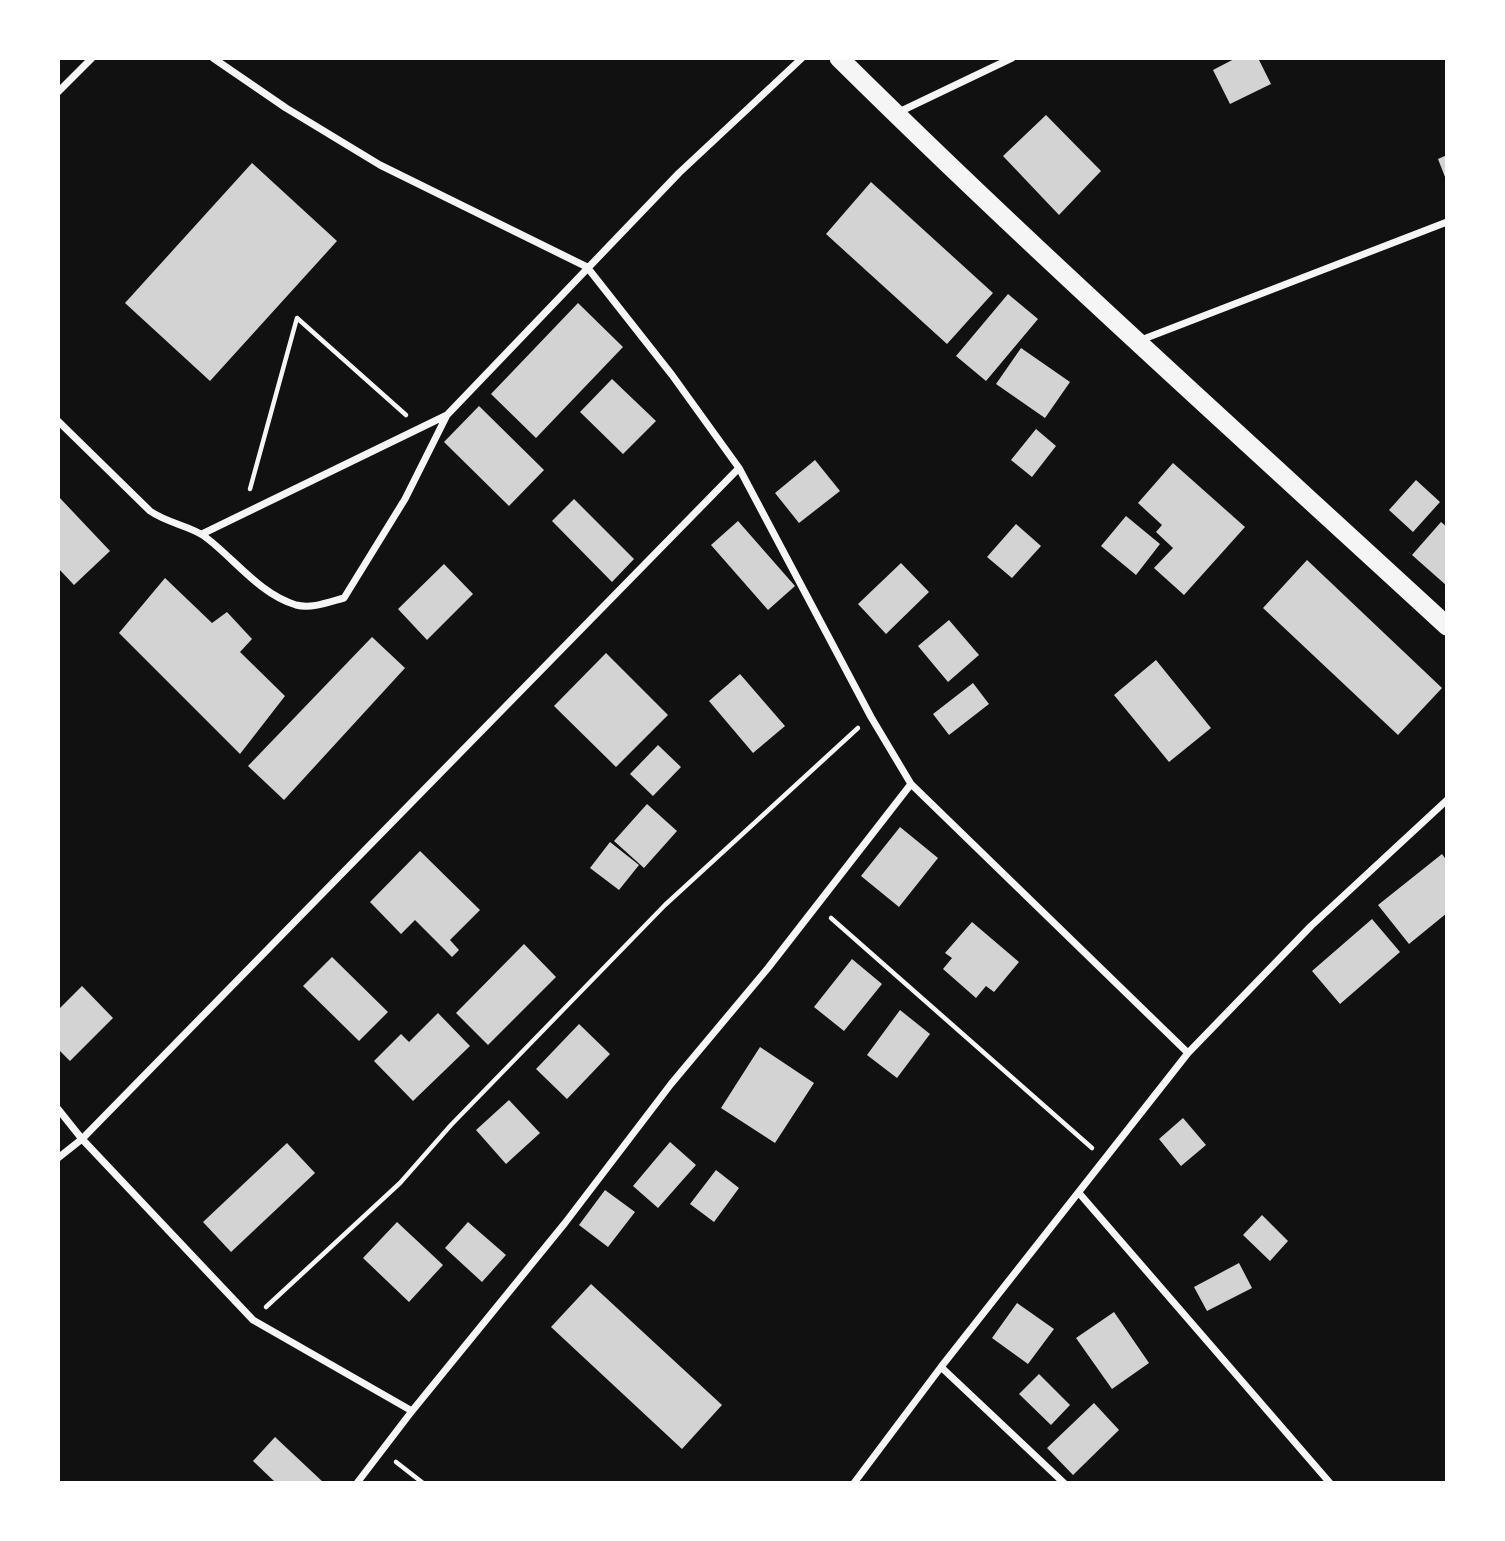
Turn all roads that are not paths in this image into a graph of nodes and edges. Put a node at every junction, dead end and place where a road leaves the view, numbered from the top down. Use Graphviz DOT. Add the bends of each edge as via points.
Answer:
graph roads {
  1 [pos="92,58"];
  2 [pos="213,58"];
  3 [pos="802,58"];
  4 [pos="839,58"];
  5 [pos="1013,58"];
  6 [pos="58,92"];
  7 [pos="895,114"];
  8 [pos="1447,222"];
  9 [pos="587,267"];
  10 [pos="1138,341"];
  11 [pos="447,415"];
  12 [pos="58,421"];
  13 [pos="738,468"];
  14 [pos="202,534"];
  15 [pos="1447,626"];
  16 [pos="911,784"];
  17 [pos="1447,800"];
  18 [pos="1188,1054"];
  19 [pos="58,1109"];
  20 [pos="82,1139"];
  21 [pos="58,1158"];
  22 [pos="1079,1193"];
  23 [pos="941,1367"];
  24 [pos="412,1411"];
  25 [pos="357,1483"];
  26 [pos="854,1483"];
  27 [pos="1064,1483"];
  28 [pos="1330,1483"];
  1 -- 6 [label="street"];
  2 -- 9 [label="street" via="380,165"];
  3 -- 9 [label="street"];
  4 -- 7 [label="highway"];
  5 -- 7 [label="street"];
  7 -- 10 [label="highway"];
  8 -- 10 [label="street"];
  9 -- 11 [label="street"];
  9 -- 13 [label="street"];
  10 -- 15 [label="highway"];
  11 -- 14 [label="street"];
  11 -- 14 [label="street" via="405,499 344,598 321,605 297,605 249,575"];
  12 -- 14 [label="street" via="149,511"];
  13 -- 16 [label="street"];
  13 -- 20 [label="street"];
  16 -- 18 [label="street"];
  16 -- 24 [label="street"];
  17 -- 18 [label="street" via="1311,926"];
  18 -- 22 [label="street"];
  19 -- 20 [label="street"];
  20 -- 21 [label="street"];
  20 -- 24 [label="street" via="253,1320"];
  22 -- 23 [label="street"];
  22 -- 28 [label="street"];
  23 -- 26 [label="street"];
  23 -- 27 [label="street"];
  24 -- 25 [label="street"];
}
